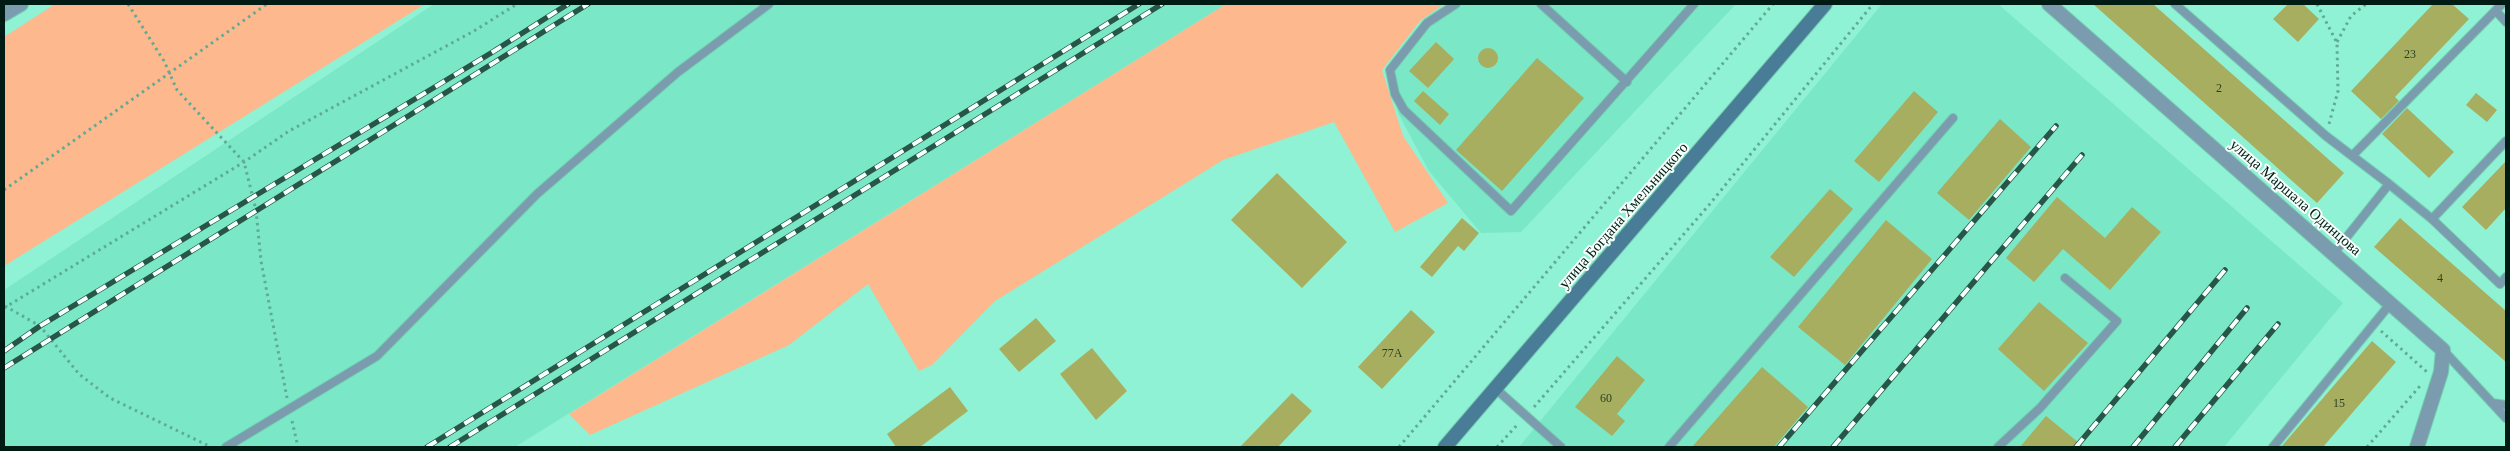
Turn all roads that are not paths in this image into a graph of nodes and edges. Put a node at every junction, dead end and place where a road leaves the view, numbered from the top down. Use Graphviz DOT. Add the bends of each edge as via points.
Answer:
graph roads {
  1 [pos="21,4"];
  2 [pos="769,4"];
  3 [pos="1456,4"];
  4 [pos="1542,4"];
  5 [pos="1694,4"];
  6 [pos="1825,4"];
  7 [pos="2049,4"];
  8 [pos="2175,4"];
  9 [pos="2502,4"];
  10 [pos="2496,11"];
  11 [pos="4,14"];
  12 [pos="2506,22"];
  13 [pos="1626,82"];
  14 [pos="1953,118"];
  15 [pos="2506,141"];
  16 [pos="2352,156"];
  17 [pos="2389,184"];
  18 [pos="2432,219"];
  19 [pos="2334,253"];
  20 [pos="2506,277"];
  21 [pos="2065,278"];
  22 [pos="2503,287"];
  23 [pos="2391,303"];
  24 [pos="2443,350"];
  25 [pos="1496,389"];
  26 [pos="2492,403"];
  27 [pos="2506,406"];
  28 [pos="2506,418"];
  29 [pos="226,447"];
  30 [pos="1445,447"];
  31 [pos="1561,447"];
  32 [pos="1669,447"];
  33 [pos="1998,447"];
  34 [pos="2273,447"];
  35 [pos="2417,447"];
  1 -- 11 [label="street"];
  2 -- 29 [label="lane" via="678,72 537,194 377,356"];
  3 -- 13 [label="lane" via="1427,23 1390,70 1395,94 1404,110 1511,211"];
  4 -- 13 [label="lane"];
  5 -- 13 [label="lane"];
  6 -- 25 [label="main road, улица Богдана Хмельницкого"];
  7 -- 19 [label="street, улица Маршала Одинцова"];
  8 -- 16 [label="lane"];
  9 -- 10 [label="lane"];
  10 -- 12 [label="lane"];
  10 -- 16 [label="lane"];
  14 -- 32 [label="lane"];
  15 -- 18 [label="lane"];
  16 -- 17 [label="lane"];
  17 -- 18 [label="lane"];
  17 -- 19 [label="lane"];
  18 -- 22 [label="lane"];
  19 -- 23 [label="street, улица Маршала Одинцова"];
  20 -- 22 [label="lane"];
  21 -- 33 [label="lane" via="2117,321 2040,408"];
  23 -- 24 [label="street, улица Маршала Одинцова"];
  23 -- 34 [label="lane"];
  24 -- 26 [label="lane"];
  24 -- 35 [label="street" via="2441,372"];
  25 -- 30 [label="main road, улица Богдана Хмельницкого"];
  25 -- 31 [label="lane"];
  26 -- 27 [label="lane"];
  26 -- 28 [label="lane"];
}
